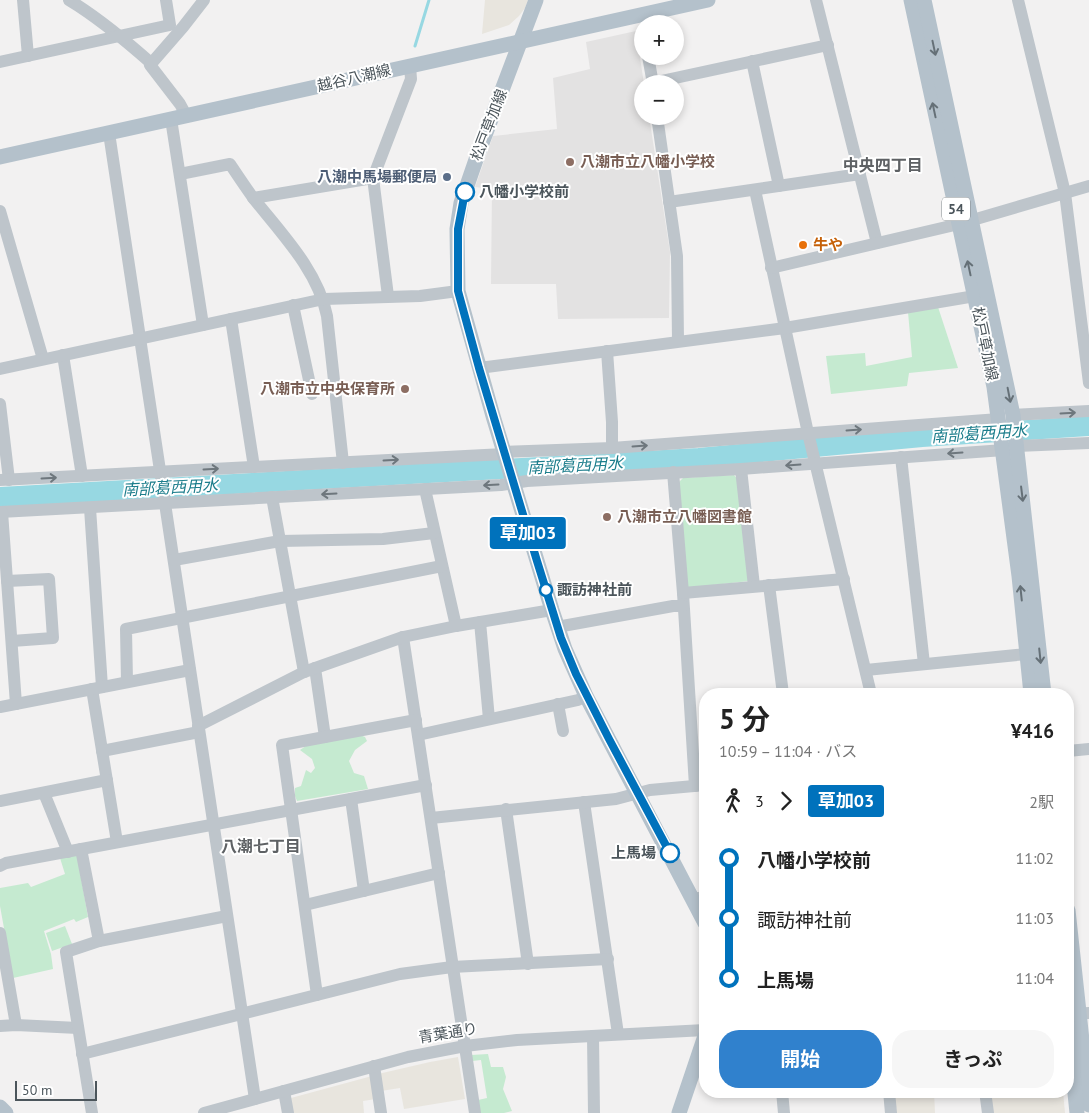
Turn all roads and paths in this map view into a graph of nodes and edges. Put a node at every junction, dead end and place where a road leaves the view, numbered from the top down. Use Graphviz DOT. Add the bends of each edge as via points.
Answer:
graph roads {
  1 [pos="23,0"];
  2 [pos="70,0"];
  3 [pos="166,0"];
  4 [pos="204,0"];
  5 [pos="536,0"];
  6 [pos="708,0"];
  7 [pos="816,0"];
  8 [pos="911,0"];
  9 [pos="924,0"];
  10 [pos="1018,0"];
  11 [pos="657,15"];
  12 [pos="634,21"];
  13 [pos="119,35"];
  14 [pos="521,41"];
  15 [pos="828,45"];
  16 [pos="28,56"];
  17 [pos="752,61"];
  18 [pos="0,62"];
  19 [pos="151,63"];
  20 [pos="410,66"];
  21 [pos="684,76"];
  22 [pos="179,117"];
  23 [pos="658,125"];
  24 [pos="109,133"];
  25 [pos="0,157"];
  26 [pos="180,174"];
  27 [pos="860,174"];
  28 [pos="373,178"];
  29 [pos="780,186"];
  30 [pos="1089,186"];
  31 [pos="755,190"];
  32 [pos="1065,193"];
  33 [pos="253,198"];
  34 [pos="669,202"];
  35 [pos="0,211"];
  36 [pos="965,222"];
  37 [pos="877,243"];
  38 [pos="771,268"];
  39 [pos="1089,268"];
  40 [pos="1076,271"];
  41 [pos="458,291"];
  42 [pos="388,296"];
  43 [pos="975,296"];
  44 [pos="324,299"];
  45 [pos="293,306"];
  46 [pos="231,319"];
  47 [pos="203,325"];
  48 [pos="784,328"];
  49 [pos="140,338"];
  50 [pos="678,341"];
  51 [pos="607,351"];
  52 [pos="63,355"];
  53 [pos="43,359"];
  54 [pos="479,368"];
  55 [pos="0,369"];
  56 [pos="1089,383"];
  57 [pos="312,394"];
  58 [pos="0,404"];
  59 [pos="1089,412"];
  60 [pos="1006,417"];
  61 [pos="808,433"];
  62 [pos="1089,442"];
  63 [pos="612,448"];
  64 [pos="1010,448"];
  65 [pos="504,455"];
  66 [pos="901,457"];
  67 [pos="343,463"];
  68 [pos="815,464"];
  69 [pos="254,467"];
  70 [pos="741,469"];
  71 [pos="160,472"];
  72 [pos="673,472"];
  73 [pos="82,476"];
  74 [pos="4,480"];
  75 [pos="513,481"];
  76 [pos="425,489"];
  77 [pos="272,497"];
  78 [pos="165,503"];
  79 [pos="90,508"];
  80 [pos="1,512"];
  81 [pos="434,533"];
  82 [pos="280,541"];
  83 [pos="174,560"];
  84 [pos="442,566"];
  85 [pos="844,579"];
  86 [pos="7,581"];
  87 [pos="754,586"];
  88 [pos="769,586"];
  89 [pos="291,596"];
  90 [pos="683,600"];
  91 [pos="552,610"];
  92 [pos="182,618"];
  93 [pos="480,622"];
  94 [pos="456,626"];
  95 [pos="558,627"];
  96 [pos="403,637"];
  97 [pos="12,641"];
  98 [pos="1027,654"];
  99 [pos="924,664"];
  100 [pos="190,670"];
  101 [pos="309,670"];
  102 [pos="866,670"];
  103 [pos="127,682"];
  104 [pos="97,688"];
  105 [pos="782,688"];
  106 [pos="870,688"];
  107 [pos="1030,688"];
  108 [pos="1043,688"];
  109 [pos="586,696"];
  110 [pos="16,704"];
  111 [pos="558,704"];
  112 [pos="0,707"];
  113 [pos="489,719"];
  114 [pos="416,720"];
  115 [pos="199,729"];
  116 [pos="563,731"];
  117 [pos="418,735"];
  118 [pos="325,737"];
  119 [pos="1089,750"];
  120 [pos="102,751"];
  121 [pos="1074,751"];
  122 [pos="699,774"];
  123 [pos="107,780"];
  124 [pos="426,785"];
  125 [pos="699,785"];
  126 [pos="44,793"];
  127 [pos="638,794"];
  128 [pos="351,800"];
  129 [pos="0,801"];
  130 [pos="584,802"];
  131 [pos="292,810"];
  132 [pos="506,810"];
  133 [pos="430,818"];
  134 [pos="213,824"];
  135 [pos="117,842"];
  136 [pos="81,849"];
  137 [pos="68,852"];
  138 [pos="0,866"];
  139 [pos="439,873"];
  140 [pos="364,892"];
  141 [pos="699,898"];
  142 [pos="306,905"];
  143 [pos="227,916"];
  144 [pos="0,933"];
  145 [pos="99,941"];
  146 [pos="608,959"];
  147 [pos="528,964"];
  148 [pos="452,967"];
  149 [pos="1074,972"];
  150 [pos="317,995"];
  151 [pos="242,1013"];
  152 [pos="1078,1013"];
  153 [pos="16,1025"];
  154 [pos="0,1026"];
  155 [pos="78,1028"];
  156 [pos="699,1030"];
  157 [pos="618,1034"];
  158 [pos="593,1036"];
  159 [pos="465,1046"];
  160 [pos="82,1054"];
  161 [pos="699,1054"];
  162 [pos="374,1066"];
  163 [pos="1074,1084"];
  164 [pos="284,1091"];
  165 [pos="783,1098"];
  166 [pos="890,1098"];
  167 [pos="986,1098"];
  168 [pos="255,1099"];
  169 [pos="1089,1105"];
  170 [pos="0,1107"];
  171 [pos="6,1113"];
  172 [pos="92,1113"];
  173 [pos="204,1113"];
  174 [pos="288,1113"];
  175 [pos="382,1113"];
  176 [pos="474,1113"];
  177 [pos="594,1113"];
  178 [pos="679,1113"];
  179 [pos="784,1113"];
  180 [pos="891,1113"];
  181 [pos="988,1113"];
  182 [pos="1077,1113"];
  1 -- 16 [label="street"];
  2 -- 13 [label="street"];
  3 -- 13 [label="street" via="170,25"];
  4 -- 19 [label="street"];
  5 -- 14 [label="main road, 松戸草加線"];
  6 -- 11 [label="main road, 越谷八潮線"];
  7 -- 15 [label="street"];
  36 -- 8 [label="main road, 松戸草加線 / 54, one-way"];
  9 -- 36 [label="main road, 松戸草加線 / 54, one-way"];
  10 -- 32 [label="street"];
  12 -- 14 [label="main road, 越谷八潮線"];
  13 -- 16 [label="street"];
  13 -- 19 [label="street"];
  14 -- 20 [label="main road, 越谷八潮線"];
  14 -- 41 [label="main road, 松戸草加線" via="461,203"];
  15 -- 17 [label="street"];
  15 -- 27 [label="street"];
  16 -- 18 [label="street"];
  17 -- 21 [label="street"];
  17 -- 29 [label="street"];
  19 -- 22 [label="street" via="180,104"];
  20 -- 22 [label="main road, 越谷八潮線"];
  20 -- 28 [label="street" via="411,79"];
  22 -- 24 [label="main road, 越谷八潮線"];
  22 -- 26 [label="street"];
  23 -- 34 [label="street"];
  24 -- 25 [label="main road, 越谷八潮線"];
  24 -- 49 [label="street"];
  26 -- 33 [label="street" via="230,164"];
  26 -- 47 [label="street"];
  27 -- 29 [label="street"];
  27 -- 37 [label="street"];
  28 -- 33 [label="street"];
  28 -- 42 [label="street"];
  29 -- 31 [label="street"];
  30 -- 32 [label="street"];
  31 -- 34 [label="street"];
  31 -- 38 [label="street"];
  32 -- 36 [label="street"];
  32 -- 40 [label="street"];
  33 -- 44 [label="street" via="286,238"];
  34 -- 50 [label="street" via="677,256"];
  35 -- 53 [label="street"];
  36 -- 37 [label="street"];
  43 -- 36 [label="main road, 松戸草加線 / 54, one-way"];
  36 -- 60 [label="main road, 松戸草加線 / 54, one-way"];
  37 -- 38 [label="street"];
  38 -- 48 [label="street"];
  39 -- 40 [label="street"];
  40 -- 56 [label="street"];
  41 -- 42 [label="street"];
  41 -- 54 [label="main road, 松戸草加線"];
  42 -- 44 [label="street"];
  43 -- 48 [label="street"];
  43 -- 60 [label="main road, 松戸草加線 / 54"];
  44 -- 45 [label="street"];
  44 -- 67 [label="street"];
  45 -- 46 [label="street"];
  45 -- 57 [label="street"];
  46 -- 47 [label="street"];
  46 -- 69 [label="street"];
  47 -- 49 [label="street"];
  48 -- 50 [label="street"];
  48 -- 61 [label="street"];
  49 -- 52 [label="street"];
  49 -- 71 [label="street"];
  50 -- 51 [label="street"];
  51 -- 54 [label="street"];
  51 -- 63 [label="street"];
  52 -- 53 [label="street"];
  52 -- 73 [label="street"];
  53 -- 55 [label="street"];
  54 -- 65 [label="main road, 松戸草加線"];
  58 -- 74 [label="street"];
  60 -- 59 [label="street, one-way"];
  61 -- 60 [label="street, one-way"];
  60 -- 64 [label="main road, 松戸草加線 / 54"];
  63 -- 61 [label="street, one-way"];
  61 -- 68 [label="street"];
  62 -- 64 [label="street"];
  63 -- 65 [label="street"];
  64 -- 66 [label="street, one-way"];
  98 -- 64 [label="main road, 松戸草加線 / 54, one-way"];
  64 -- 108 [label="main road, 松戸草加線 / 54, one-way"];
  67 -- 65 [label="street, one-way"];
  65 -- 75 [label="main road, 松戸草加線"];
  66 -- 68 [label="street"];
  66 -- 99 [label="street"];
  67 -- 69 [label="street"];
  68 -- 70 [label="street, one-way"];
  68 -- 85 [label="street"];
  71 -- 69 [label="street, one-way"];
  70 -- 72 [label="street"];
  70 -- 87 [label="street"];
  71 -- 73 [label="street"];
  71 -- 78 [label="street"];
  72 -- 75 [label="street"];
  72 -- 90 [label="street"];
  74 -- 73 [label="street, one-way"];
  75 -- 76 [label="street, one-way"];
  75 -- 91 [label="main road, 松戸草加線"];
  76 -- 77 [label="street, one-way"];
  76 -- 81 [label="street"];
  77 -- 78 [label="street"];
  77 -- 82 [label="street"];
  78 -- 79 [label="street"];
  78 -- 83 [label="street"];
  79 -- 80 [label="street"];
  79 -- 104 [label="street"];
  80 -- 86 [label="street"];
  81 -- 82 [label="street" via="383,539"];
  81 -- 84 [label="street"];
  82 -- 83 [label="street"];
  82 -- 89 [label="street"];
  83 -- 92 [label="street"];
  84 -- 89 [label="street"];
  84 -- 94 [label="street"];
  85 -- 88 [label="street"];
  85 -- 102 [label="street"];
  86 -- 97 [label="street"];
  86 -- 97 [label="street" via="50,579 53,638"];
  87 -- 88 [label="street"];
  87 -- 90 [label="street"];
  88 -- 105 [label="street"];
  89 -- 92 [label="street"];
  89 -- 101 [label="street"];
  90 -- 95 [label="street" via="673,606"];
  90 -- 122 [label="street"];
  91 -- 93 [label="street"];
  91 -- 95 [label="main road, 松戸草加線"];
  92 -- 100 [label="street"];
  92 -- 103 [label="street" via="126,629"];
  93 -- 94 [label="street"];
  93 -- 113 [label="street"];
  94 -- 96 [label="street"];
  95 -- 109 [label="main road, 松戸草加線"];
  96 -- 101 [label="street"];
  96 -- 114 [label="street"];
  97 -- 110 [label="street"];
  98 -- 99 [label="street"];
  98 -- 107 [label="main road, 松戸草加線 / 54"];
  99 -- 102 [label="street"];
  100 -- 103 [label="street"];
  100 -- 115 [label="street"];
  101 -- 115 [label="street"];
  101 -- 118 [label="street"];
  102 -- 106 [label="street"];
  103 -- 104 [label="street"];
  104 -- 110 [label="street"];
  104 -- 120 [label="street"];
  109 -- 111 [label="street"];
  109 -- 127 [label="main road, 松戸草加線"];
  110 -- 112 [label="street"];
  111 -- 113 [label="street"];
  111 -- 116 [label="street"];
  113 -- 117 [label="street"];
  114 -- 117 [label="street"];
  114 -- 118 [label="street"];
  115 -- 120 [label="street"];
  115 -- 134 [label="street"];
  117 -- 124 [label="street"];
  118 -- 131 [label="street" via="282,745"];
  119 -- 121 [label="street"];
  120 -- 123 [label="street"];
  123 -- 126 [label="street"];
  123 -- 135 [label="street"];
  124 -- 128 [label="street"];
  124 -- 133 [label="street"];
  125 -- 127 [label="street"];
  126 -- 129 [label="street"];
  126 -- 137 [label="street"];
  127 -- 130 [label="street"];
  127 -- 141 [label="main road, 松戸草加線"];
  128 -- 131 [label="street"];
  128 -- 140 [label="street"];
  130 -- 132 [label="street"];
  130 -- 146 [label="street"];
  131 -- 134 [label="street"];
  131 -- 142 [label="street"];
  132 -- 133 [label="street"];
  132 -- 147 [label="street"];
  133 -- 139 [label="street"];
  134 -- 135 [label="street"];
  134 -- 143 [label="street"];
  135 -- 136 [label="street"];
  136 -- 137 [label="street"];
  136 -- 145 [label="street"];
  137 -- 138 [label="street"];
  139 -- 140 [label="street"];
  139 -- 148 [label="street"];
  140 -- 142 [label="street"];
  142 -- 150 [label="street"];
  143 -- 145 [label="street"];
  143 -- 151 [label="street"];
  144 -- 153 [label="street"];
  145 -- 155 [label="street" via="66,952"];
  146 -- 147 [label="street"];
  146 -- 157 [label="street"];
  147 -- 148 [label="street"];
  148 -- 150 [label="street" via="400,974"];
  148 -- 159 [label="street"];
  149 -- 152 [label="main road"];
  150 -- 151 [label="street"];
  151 -- 160 [label="street"];
  151 -- 168 [label="street"];
  152 -- 169 [label="main road"];
  153 -- 154 [label="street"];
  153 -- 155 [label="street"];
  155 -- 160 [label="street"];
  156 -- 157 [label="street, 青葉通り"];
  157 -- 158 [label="street, 青葉通り"];
  158 -- 159 [label="street, 青葉通り"];
  158 -- 177 [label="street"];
  159 -- 162 [label="street, 青葉通り"];
  159 -- 176 [label="street"];
  160 -- 172 [label="street"];
  161 -- 178 [label="main road"];
  162 -- 164 [label="street, 青葉通り"];
  162 -- 175 [label="street"];
  163 -- 182 [label="main road"];
  164 -- 168 [label="street, 青葉通り"];
  164 -- 174 [label="street"];
  165 -- 179 [label="street"];
  166 -- 180 [label="street"];
  167 -- 181 [label="street"];
  168 -- 173 [label="street, 青葉通り"];
  170 -- 171 [label="main road"];
}
